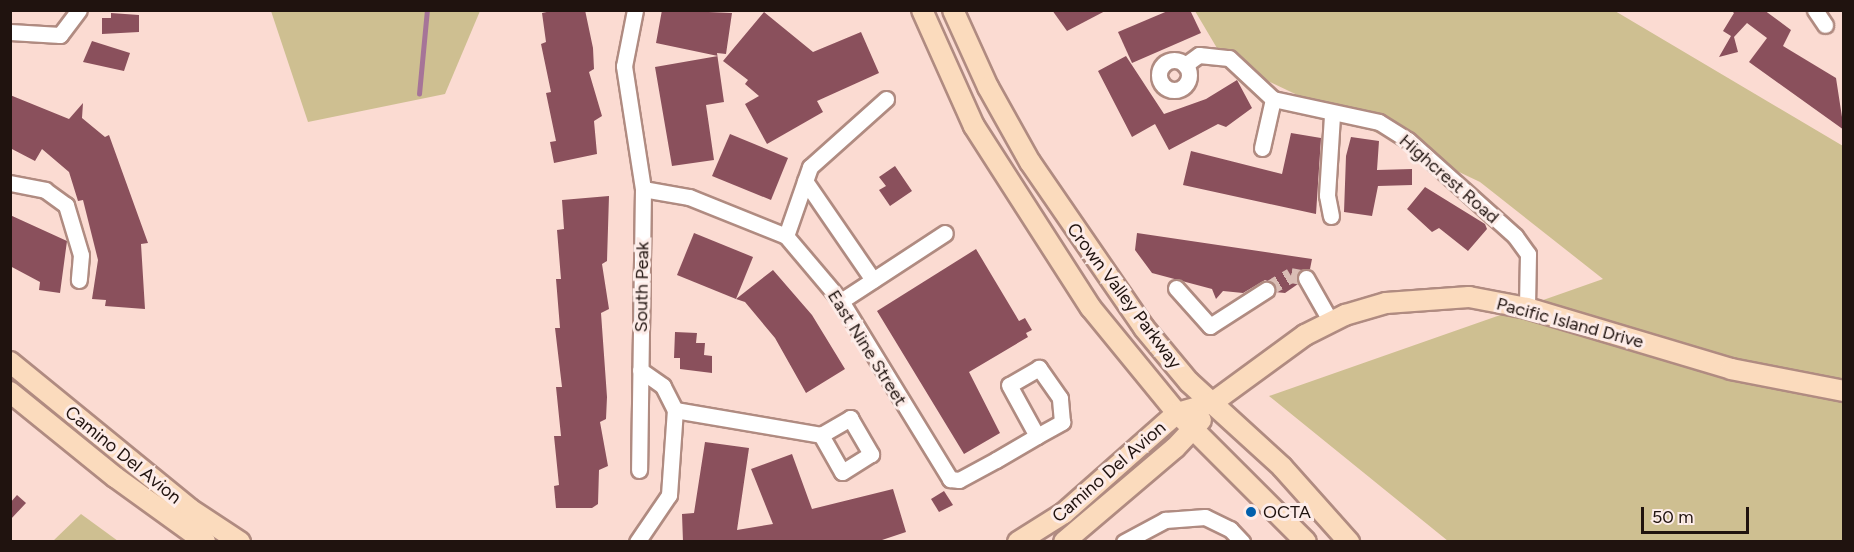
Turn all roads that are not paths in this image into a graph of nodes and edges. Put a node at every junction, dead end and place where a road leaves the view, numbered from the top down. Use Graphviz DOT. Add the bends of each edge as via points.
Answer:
graph roads {
  1 [pos="79,10"];
  2 [pos="635,10"];
  3 [pos="922,10"];
  4 [pos="952,10"];
  5 [pos="1815,10"];
  6 [pos="1825,25"];
  7 [pos="10,32"];
  8 [pos="1185,65"];
  9 [pos="886,99"];
  10 [pos="1274,99"];
  11 [pos="1332,116"];
  12 [pos="1262,148"];
  13 [pos="805,181"];
  14 [pos="10,183"];
  15 [pos="643,189"];
  16 [pos="1331,216"];
  17 [pos="945,234"];
  18 [pos="786,236"];
  19 [pos="1306,278"];
  20 [pos="79,280"];
  21 [pos="873,280"];
  22 [pos="1176,288"];
  23 [pos="1266,290"];
  24 [pos="841,301"];
  25 [pos="1527,308"];
  26 [pos="1331,322"];
  27 [pos="10,362"];
  28 [pos="640,370"];
  29 [pos="1844,391"];
  30 [pos="10,392"];
  31 [pos="1212,403"];
  32 [pos="675,410"];
  33 [pos="1177,413"];
  34 [pos="1194,430"];
  35 [pos="821,435"];
  36 [pos="1037,436"];
  37 [pos="639,470"];
  38 [pos="204,542"];
  39 [pos="240,542"];
  40 [pos="637,542"];
  41 [pos="1018,542"];
  42 [pos="1064,542"];
  43 [pos="1124,542"];
  44 [pos="1242,542"];
  45 [pos="1306,542"];
  46 [pos="1349,542"];
  1 -- 7 [label="street" via="60,35"];
  2 -- 15 [label="street, South Peak" via="624,66"];
  3 -- 33 [label="main road, Crown Valley Parkway" via="974,126 1040,236 1091,308"];
  4 -- 31 [label="main road, Crown Valley Parkway" via="1008,125 1083,244 1144,328"];
  5 -- 6 [label="street"];
  8 -- 10 [label="street, Highcrest Road" via="1199,55 1229,58"];
  9 -- 13 [label="street" via="810,166"];
  10 -- 11 [label="street, Highcrest Road"];
  10 -- 12 [label="street"];
  11 -- 16 [label="street" via="1327,195"];
  11 -- 25 [label="street, Highcrest Road" via="1379,122 1408,140 1515,236 1528,254"];
  13 -- 18 [label="street"];
  13 -- 21 [label="street"];
  14 -- 20 [label="street" via="45,190 66,205 81,255"];
  15 -- 18 [label="street, East Nine Street" via="689,197"];
  15 -- 28 [label="street, South Peak"];
  17 -- 21 [label="street"];
  18 -- 24 [label="street, East Nine Street"];
  19 -- 26 [label="street"];
  21 -- 24 [label="street"];
  22 -- 23 [label="street" via="1215,326"];
  24 -- 36 [label="street, East Nine Street" via="950,479 959,480"];
  25 -- 26 [label="main road, Pacific Island Drive" via="1469,297 1410,299"];
  25 -- 29 [label="main road, Pacific Island Drive" via="1731,369"];
  26 -- 31 [label="main road, Pacific Island Drive" via="1305,335"];
  27 -- 39 [label="main road, Camino Del Avion"];
  28 -- 32 [label="street" via="663,386"];
  28 -- 37 [label="street, South Peak"];
  30 -- 38 [label="main road, Camino Del Avion" via="115,477"];
  31 -- 33 [label="main road, Camino Del Avion"];
  31 -- 34 [label="main road, Camino Del Avion"];
  31 -- 46 [label="main road, Crown Valley Parkway" via="1282,467"];
  32 -- 35 [label="street"];
  32 -- 40 [label="street" via="669,495"];
  33 -- 34 [label="main road, Crown Valley Parkway"];
  33 -- 41 [label="main road, Camino Del Avion" via="1064,513"];
  34 -- 42 [label="main road, Camino Del Avion"];
  34 -- 45 [label="main road, Crown Valley Parkway"];
  43 -- 44 [label="street" via="1165,520 1205,517 1230,529"];
}
